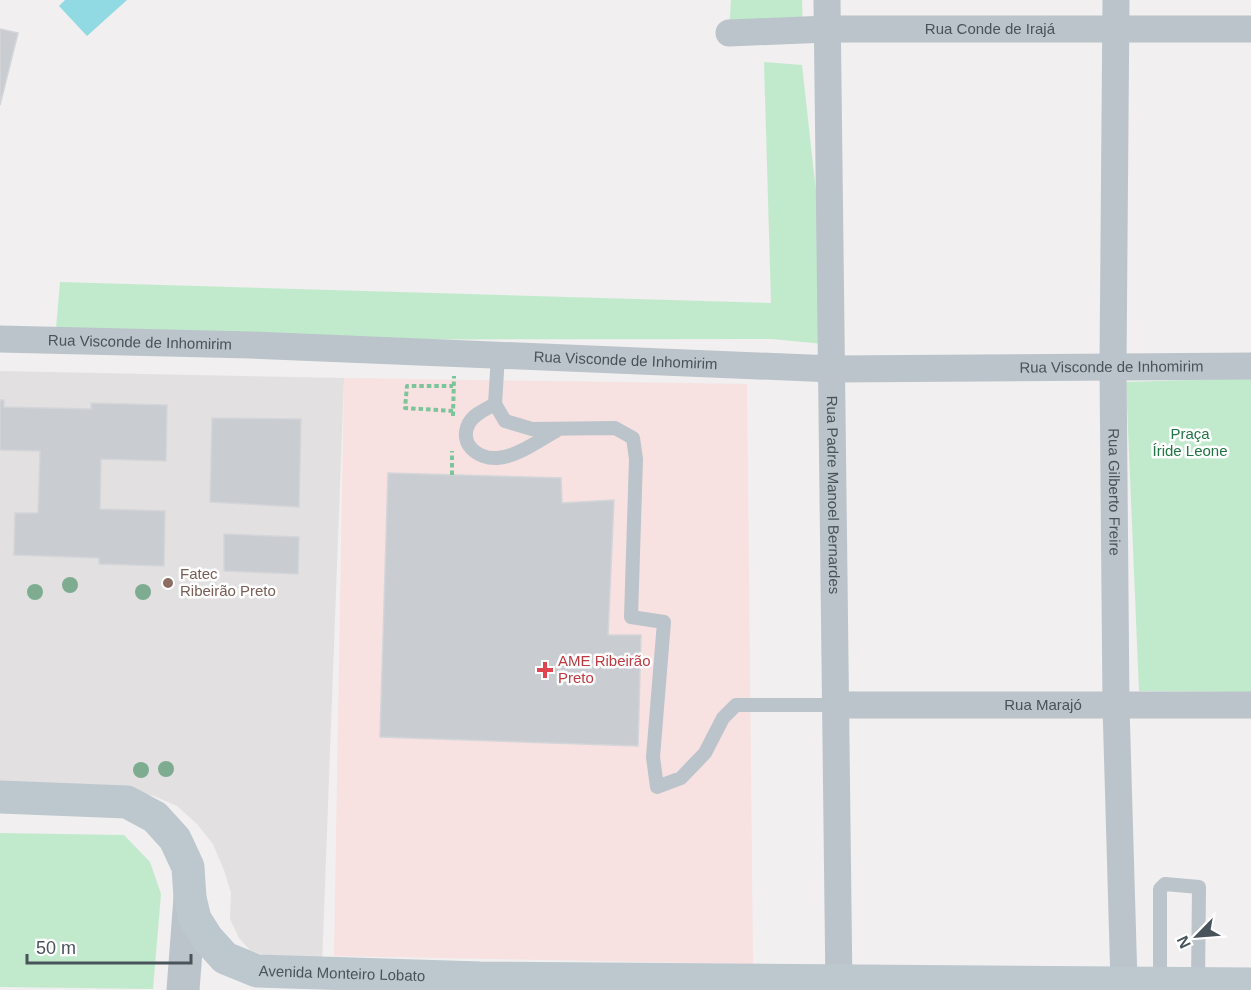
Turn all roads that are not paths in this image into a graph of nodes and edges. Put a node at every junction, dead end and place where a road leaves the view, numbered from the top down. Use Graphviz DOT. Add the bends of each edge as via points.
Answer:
graph roads {
  1 [pos="826,0"];
  2 [pos="1116,0"];
  3 [pos="827,29"];
  4 [pos="1251,29"];
  5 [pos="1116,31"];
  6 [pos="729,33"];
  7 [pos="0,339"];
  8 [pos="498,356"];
  9 [pos="1113,366"];
  10 [pos="1251,366"];
  11 [pos="833,369"];
  12 [pos="495,404"];
  13 [pos="559,429"];
  14 [pos="836,705"];
  15 [pos="1251,705"];
  16 [pos="1116,706"];
  17 [pos="0,797"];
  18 [pos="190,898"];
  19 [pos="1124,983"];
  20 [pos="1160,983"];
  21 [pos="1198,984"];
  22 [pos="1251,984"];
  23 [pos="839,985"];
  24 [pos="183,990"];
  1 -- 3 [label="street, Rua Padre Manoel Bernardes"];
  2 -- 5 [label="street, Rua Gilberto Freire"];
  3 -- 5 [label="street, Rua Conde de Irajá"];
  3 -- 6 [label="street, Rua Conde de Irajá"];
  3 -- 11 [label="street, Rua Padre Manoel Bernardes"];
  4 -- 5 [label="street, Rua Conde de Irajá"];
  5 -- 9 [label="street, Rua Gilberto Freire"];
  7 -- 8 [label="street, Rua Visconde de Inhomirim"];
  8 -- 11 [label="street, Rua Visconde de Inhomirim"];
  8 -- 12 [label="lane"];
  9 -- 10 [label="street, Rua Visconde de Inhomirim"];
  9 -- 11 [label="street, Rua Visconde de Inhomirim"];
  9 -- 16 [label="street, Rua Gilberto Freire"];
  11 -- 14 [label="street, Rua Padre Manoel Bernardes"];
  12 -- 13 [label="lane" via="505,421 532,429"];
  12 -- 13 [label="lane" via="468,424 466,440 482,457 500,458"];
  13 -- 14 [label="lane" via="615,428 633,438 636,459 631,617 664,622 653,757 657,787 681,778 705,753 723,718 736,705"];
  14 -- 16 [label="street, Rua Marajó"];
  14 -- 23 [label="street, Rua Padre Manoel Bernardes"];
  15 -- 16 [label="street, Rua Marajó"];
  16 -- 19 [label="street, Rua Gilberto Freire"];
  17 -- 18 [label="main road, Avenida Monteiro Lobato" via="128,802 155,817 175,839 188,867"];
  18 -- 23 [label="main road, Avenida Monteiro Lobato" via="195,919 207,938 225,957 257,971"];
  18 -- 24 [label="street"];
  19 -- 20 [label="main road, Avenida Monteiro Lobato"];
  19 -- 23 [label="main road, Avenida Monteiro Lobato"];
  20 -- 21 [label="main road, Avenida Monteiro Lobato"];
  20 -- 21 [label="lane" via="1160,889 1165,884 1192,884 1199,887 1200,894"];
  21 -- 22 [label="main road, Avenida Monteiro Lobato"];
}
